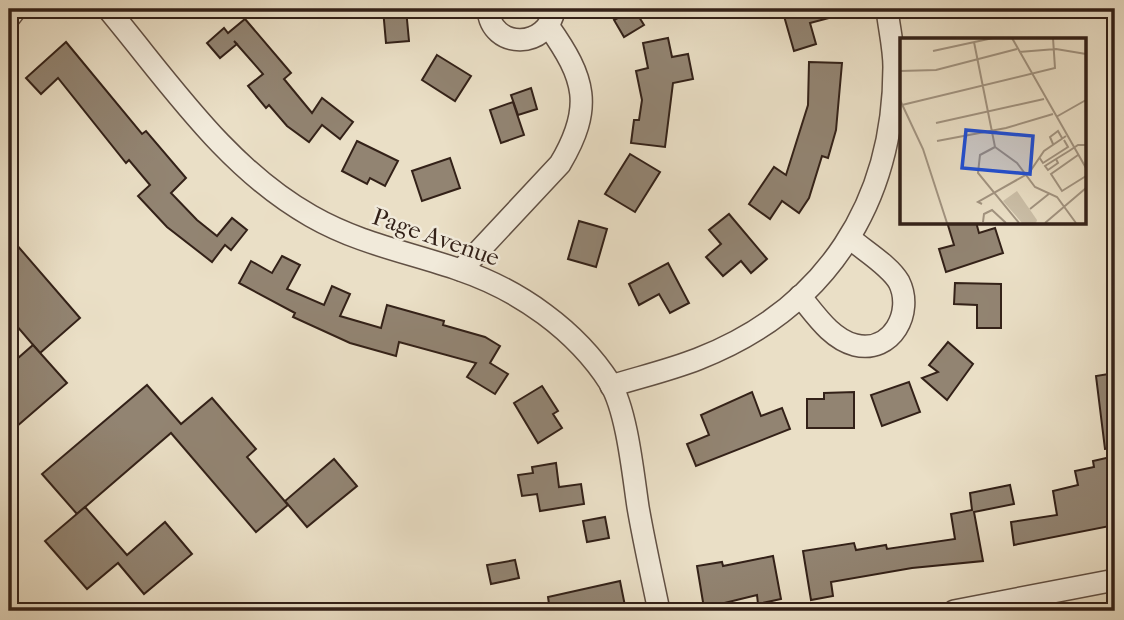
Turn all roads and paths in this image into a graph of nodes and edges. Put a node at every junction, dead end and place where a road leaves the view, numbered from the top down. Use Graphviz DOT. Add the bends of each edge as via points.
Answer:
graph roads {
  1 [pos="16,9"];
  2 [pos="107,9"];
  3 [pos="488,9"];
  4 [pos="887,9"];
  5 [pos="9,18"];
  6 [pos="552,18"];
  7 [pos="851,239"];
  8 [pos="461,270"];
  9 [pos="800,296"];
  10 [pos="611,386"];
  11 [pos="1115,580"];
  12 [pos="659,611"];
  13 [pos="954,611"];
  1 -- 5 [label="street"];
  2 -- 8 [label="street, Page Avenue" via="230,155 275,191 311,216 380,248"];
  3 -- 6 [label="street" via="492,24 509,39 531,40"];
  4 -- 7 [label="street" via="894,65 889,133 873,190"];
  6 -- 8 [label="street" via="580,79 582,105 572,145 560,164"];
  7 -- 9 [label="street" via="828,270"];
  7 -- 9 [label="street" via="898,280 905,316 894,334 858,346 837,338"];
  8 -- 10 [label="street, Page Avenue" via="512,293 552,319 584,350"];
  9 -- 10 [label="street" via="751,333 698,359"];
  10 -- 12 [label="street, Page Avenue" via="624,429"];
  11 -- 13 [label="street"];
}
